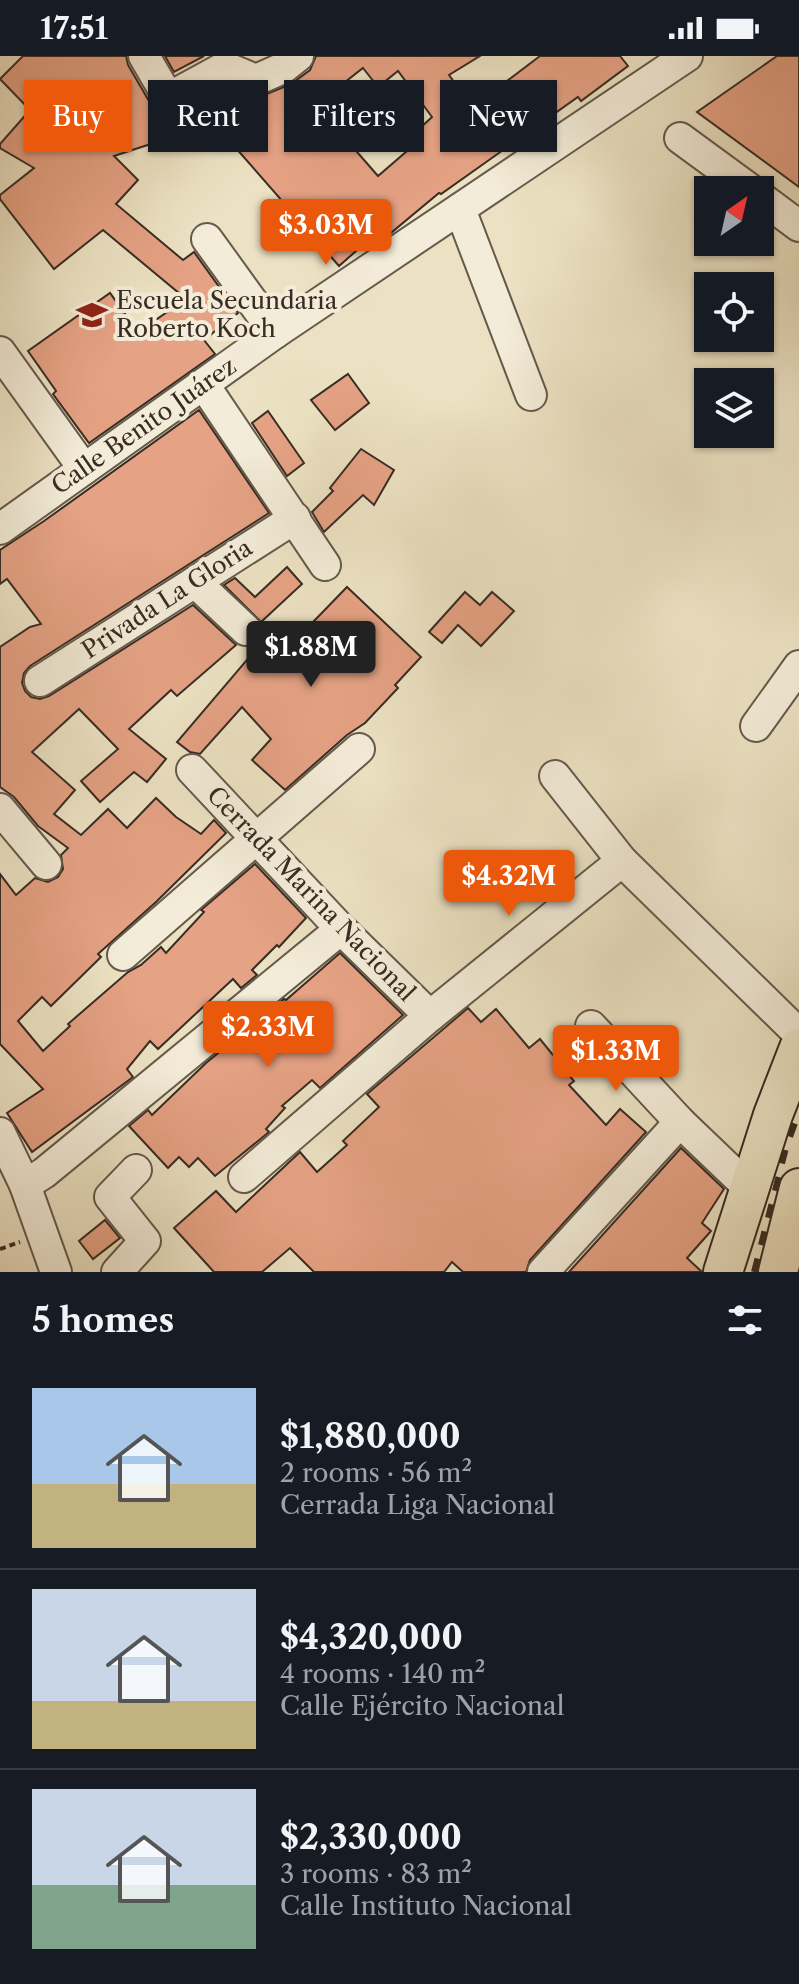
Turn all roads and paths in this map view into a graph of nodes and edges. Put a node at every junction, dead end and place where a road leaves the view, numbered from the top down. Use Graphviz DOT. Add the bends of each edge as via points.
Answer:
graph roads {
  1 [pos="144,56"];
  2 [pos="298,56"];
  3 [pos="687,56"];
  4 [pos="680,138"];
  5 [pos="732,176"];
  6 [pos="774,207"];
  7 [pos="460,209"];
  8 [pos="799,226"];
  9 [pos="207,239"];
  10 [pos="275,333"];
  11 [pos="0,352"];
  12 [pos="204,385"];
  13 [pos="531,395"];
  14 [pos="84,469"];
  15 [pos="295,518"];
  16 [pos="0,529"];
  17 [pos="325,565"];
  18 [pos="195,582"];
  19 [pos="246,630"];
  20 [pos="799,666"];
  21 [pos="40,681"];
  22 [pos="756,726"];
  23 [pos="359,749"];
  24 [pos="192,770"];
  25 [pos="555,776"];
  26 [pos="0,809"];
  27 [pos="256,839"];
  28 [pos="622,861"];
  29 [pos="46,864"];
  30 [pos="341,929"];
  31 [pos="123,955"];
  32 [pos="430,1016"];
  33 [pos="591,1026"];
  34 [pos="799,1034"];
  35 [pos="799,1048"];
  36 [pos="680,1122"];
  37 [pos="0,1133"];
  38 [pos="136,1170"];
  39 [pos="244,1177"];
  40 [pos="25,1185"];
  41 [pos="749,1188"];
  42 [pos="799,1188"];
  43 [pos="21,1242"];
  44 [pos="0,1249"];
  45 [pos="56,1272"];
  46 [pos="117,1272"];
  47 [pos="543,1272"];
  48 [pos="723,1272"];
  49 [pos="778,1272"];
  1 -- 2 [label="street" via="165,92 174,95 225,67 256,80"];
  3 -- 7 [label="street, Calle Benito Juárez"];
  4 -- 5 [label="street"];
  6 -- 8 [label="street"];
  7 -- 10 [label="street, Calle Benito Juárez"];
  7 -- 13 [label="street"];
  9 -- 10 [label="street"];
  10 -- 12 [label="street, Calle Benito Juárez"];
  11 -- 14 [label="street"];
  12 -- 14 [label="street, Calle Benito Juárez"];
  12 -- 15 [label="street"];
  14 -- 16 [label="street, Calle Benito Juárez"];
  15 -- 17 [label="street"];
  15 -- 18 [label="street, Privada La Gloria"];
  18 -- 19 [label="street"];
  18 -- 21 [label="street, Privada La Gloria"];
  20 -- 22 [label="street"];
  23 -- 27 [label="street"];
  24 -- 27 [label="street, Cerrada Marina Nacional"];
  25 -- 28 [label="street"];
  26 -- 29 [label="street"];
  27 -- 30 [label="street, Cerrada Marina Nacional"];
  27 -- 31 [label="street"];
  28 -- 32 [label="street"];
  28 -- 34 [label="street"];
  30 -- 32 [label="street, Cerrada Marina Nacional"];
  30 -- 40 [label="street"];
  32 -- 39 [label="street"];
  33 -- 36 [label="street"];
  35 -- 41 [label="main road"];
  36 -- 41 [label="street"];
  36 -- 47 [label="street"];
  37 -- 40 [label="street"];
  38 -- 46 [label="street" via="110,1197 145,1241"];
  40 -- 45 [label="street"];
  41 -- 48 [label="main road"];
  42 -- 49 [label="main road"];
  43 -- 44 [label="path"];
}
